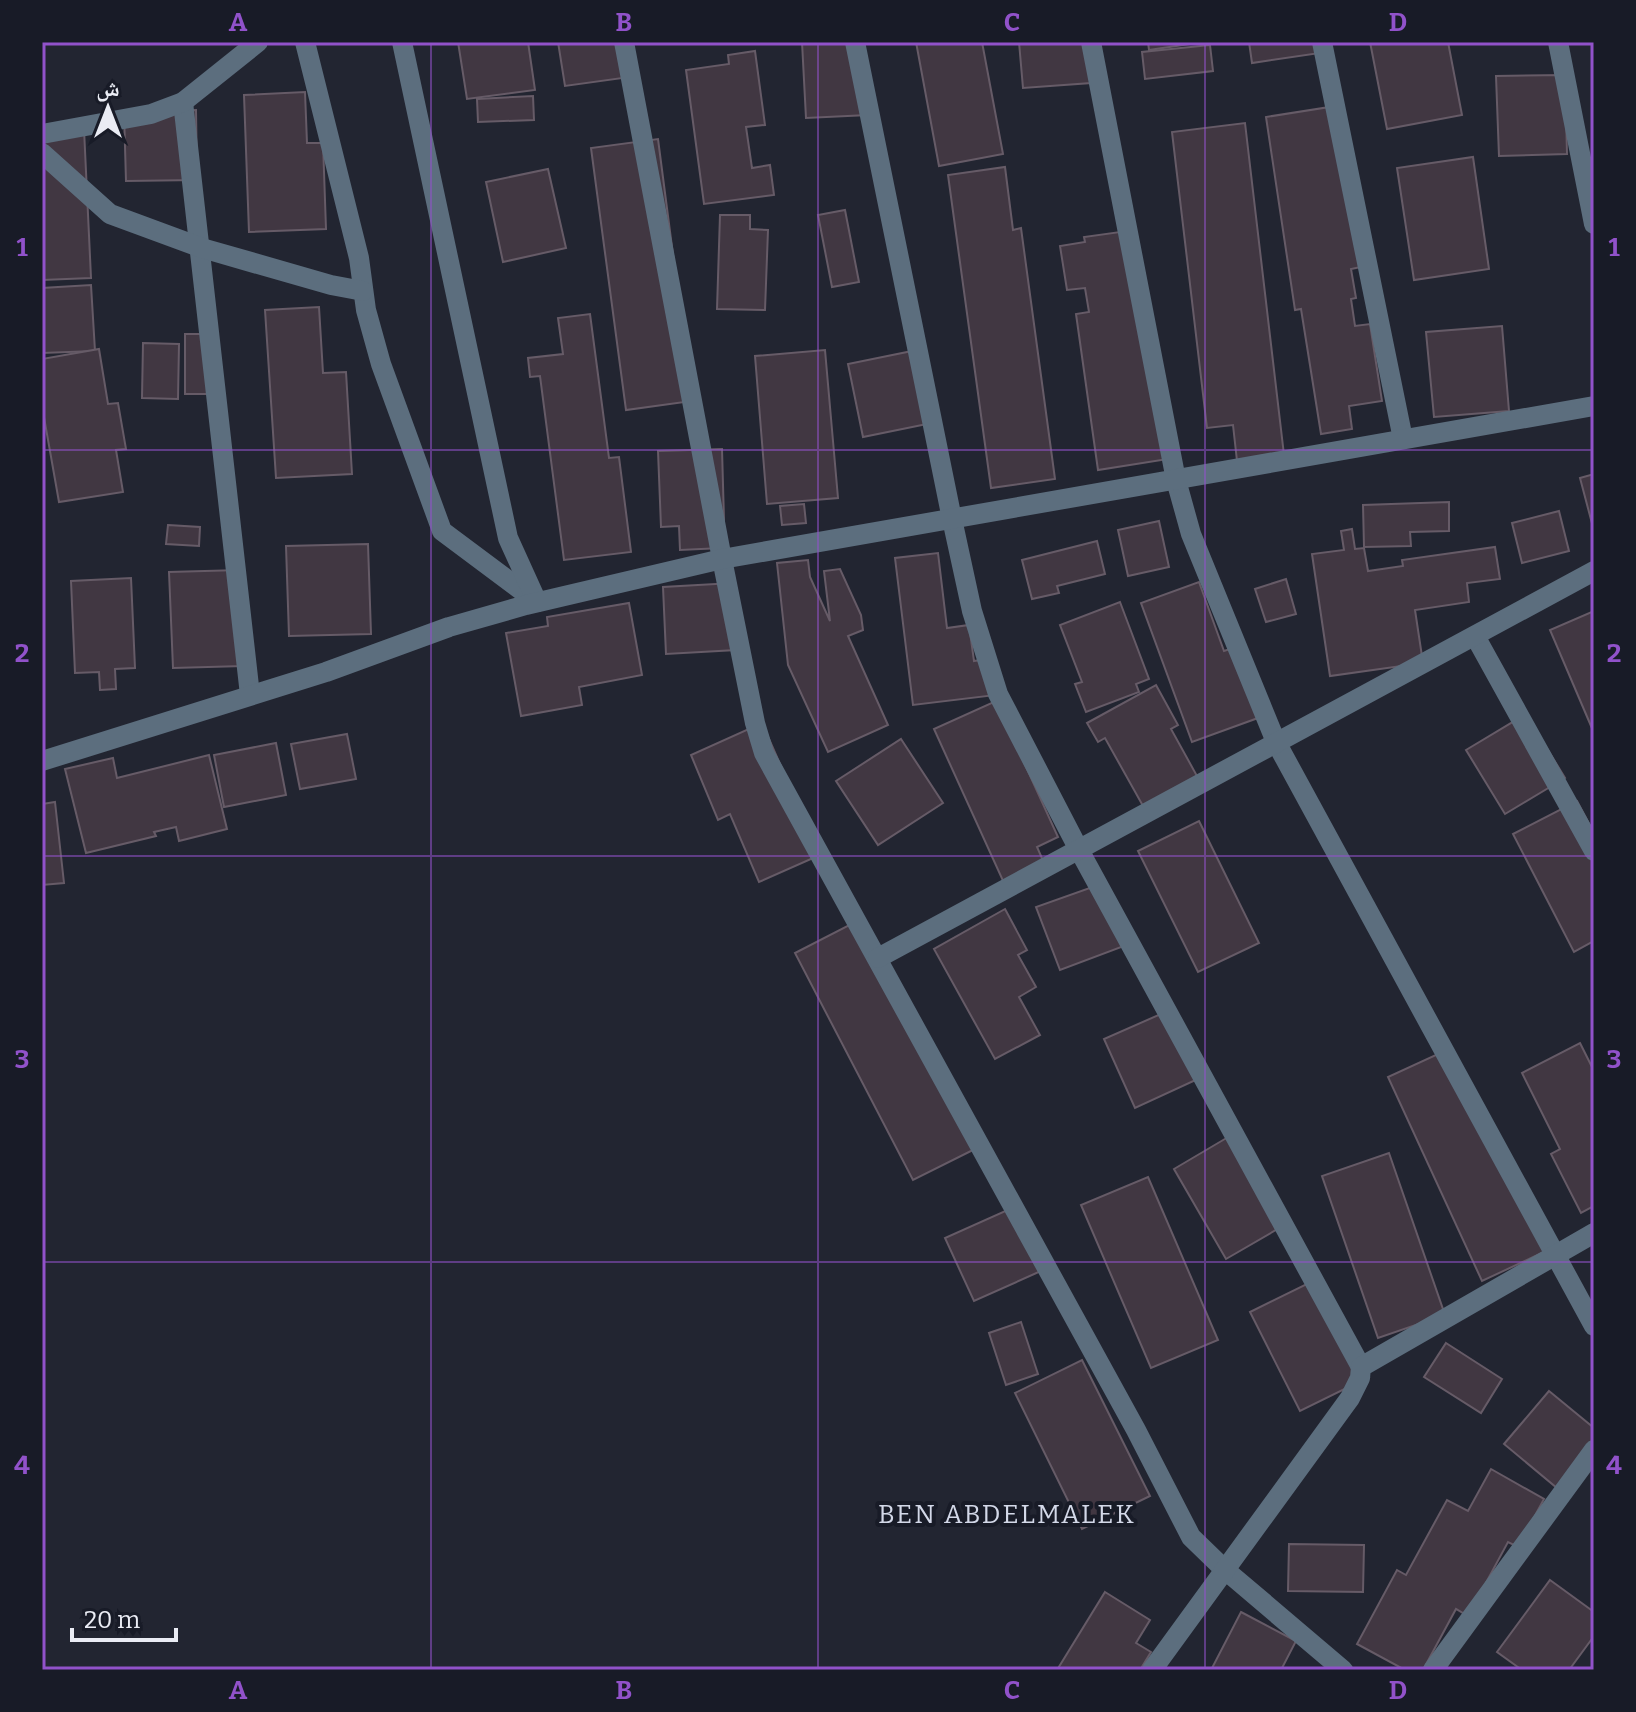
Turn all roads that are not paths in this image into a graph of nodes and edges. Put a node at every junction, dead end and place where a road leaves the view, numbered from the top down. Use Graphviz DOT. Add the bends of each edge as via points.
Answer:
graph roads {
  1 [pos="258,42"];
  2 [pos="305,42"];
  3 [pos="402,42"];
  4 [pos="624,42"];
  5 [pos="855,42"];
  6 [pos="1091,42"];
  7 [pos="1322,42"];
  8 [pos="1558,42"];
  9 [pos="183,102"];
  10 [pos="42,134"];
  11 [pos="42,153"];
  12 [pos="1594,224"];
  13 [pos="202,248"];
  14 [pos="363,291"];
  15 [pos="1594,406"];
  16 [pos="1403,439"];
  17 [pos="1176,480"];
  18 [pos="952,519"];
  19 [pos="722,559"];
  20 [pos="1594,571"];
  21 [pos="537,602"];
  22 [pos="1475,636"];
  23 [pos="250,695"];
  24 [pos="1276,742"];
  25 [pos="42,761"];
  26 [pos="1078,848"];
  27 [pos="1594,851"];
  28 [pos="878,958"];
  29 [pos="1594,1233"];
  30 [pos="1556,1255"];
  31 [pos="1594,1326"];
  32 [pos="1361,1367"];
  33 [pos="1594,1450"];
  34 [pos="1224,1569"];
  35 [pos="1152,1670"];
  36 [pos="1343,1670"];
  37 [pos="1433,1670"];
  1 -- 9 [label="street"];
  2 -- 14 [label="street"];
  3 -- 21 [label="street" via="508,538"];
  4 -- 19 [label="street"];
  5 -- 18 [label="street"];
  6 -- 17 [label="street"];
  7 -- 16 [label="street"];
  8 -- 12 [label="street"];
  9 -- 10 [label="street" via="151,114"];
  9 -- 13 [label="street"];
  11 -- 13 [label="street" via="110,214"];
  13 -- 14 [label="street"];
  13 -- 23 [label="street"];
  14 -- 21 [label="street" via="381,364 442,531"];
  15 -- 16 [label="street"];
  16 -- 17 [label="street"];
  17 -- 18 [label="street"];
  17 -- 24 [label="street" via="1191,534"];
  18 -- 19 [label="street"];
  18 -- 26 [label="street" via="972,611 998,694"];
  19 -- 21 [label="street"];
  19 -- 28 [label="street" via="764,753"];
  20 -- 22 [label="street"];
  21 -- 23 [label="street"];
  22 -- 24 [label="street"];
  22 -- 27 [label="street"];
  23 -- 25 [label="street"];
  24 -- 26 [label="street"];
  24 -- 30 [label="street"];
  26 -- 28 [label="street"];
  26 -- 32 [label="street"];
  28 -- 34 [label="street" via="1191,1537"];
  29 -- 30 [label="street"];
  30 -- 31 [label="street"];
  30 -- 32 [label="street"];
  32 -- 34 [label="street" via="1350,1398"];
  33 -- 37 [label="street"];
  34 -- 35 [label="street"];
  34 -- 36 [label="street"];
}
